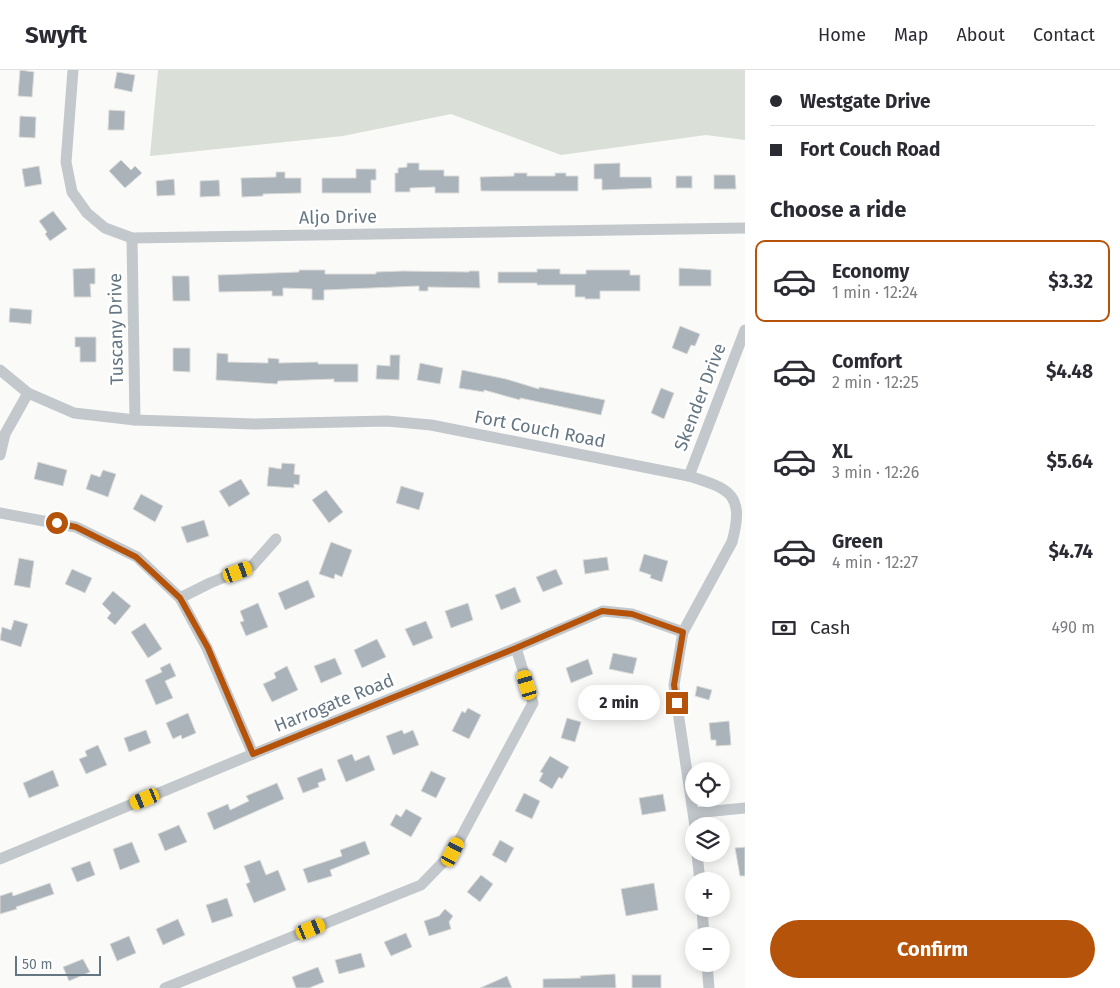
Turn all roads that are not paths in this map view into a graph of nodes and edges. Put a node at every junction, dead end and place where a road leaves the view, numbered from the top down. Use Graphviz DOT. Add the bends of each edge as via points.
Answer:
graph roads {
  1 [pos="73,70"];
  2 [pos="745,228"];
  3 [pos="132,238"];
  4 [pos="745,330"];
  5 [pos="0,370"];
  6 [pos="28,393"];
  7 [pos="135,420"];
  8 [pos="0,456"];
  9 [pos="688,476"];
  10 [pos="0,513"];
  11 [pos="276,539"];
  12 [pos="180,598"];
  13 [pos="683,632"];
  14 [pos="516,648"];
  15 [pos="253,754"];
  16 [pos="745,808"];
  17 [pos="694,813"];
  18 [pos="694,817"];
  19 [pos="0,859"];
  20 [pos="708,972"];
  21 [pos="165,988"];
  22 [pos="709,988"];
  1 -- 3 [label="street, Aljo Drive" via="66,162 72,192 87,213 105,228"];
  2 -- 3 [label="street, Aljo Drive"];
  3 -- 7 [label="street, Tuscany Drive"];
  4 -- 9 [label="street, Skender Drive"];
  5 -- 6 [label="street, Fort Couch Road"];
  6 -- 7 [label="street, Fort Couch Road" via="74,412"];
  6 -- 8 [label="street" via="5,434"];
  7 -- 9 [label="street, Fort Couch Road" via="254,424 387,421 430,425"];
  9 -- 13 [label="street, Fort Couch Road" via="730,492 739,514 732,542"];
  10 -- 12 [label="street" via="76,527 136,557"];
  11 -- 12 [label="street" via="252,566"];
  12 -- 15 [label="street" via="208,648"];
  13 -- 14 [label="street, Harrogate Road" via="632,614 602,611"];
  13 -- 17 [label="street, Fort Couch Road" via="674,685"];
  14 -- 15 [label="street, Harrogate Road"];
  14 -- 21 [label="street" via="533,703 453,852 421,885"];
  15 -- 19 [label="street, Harrogate Road"];
  16 -- 17 [label="street"];
  17 -- 18 [label="street, Fort Couch Road"];
  20 -- 22 [label="street"];
}
